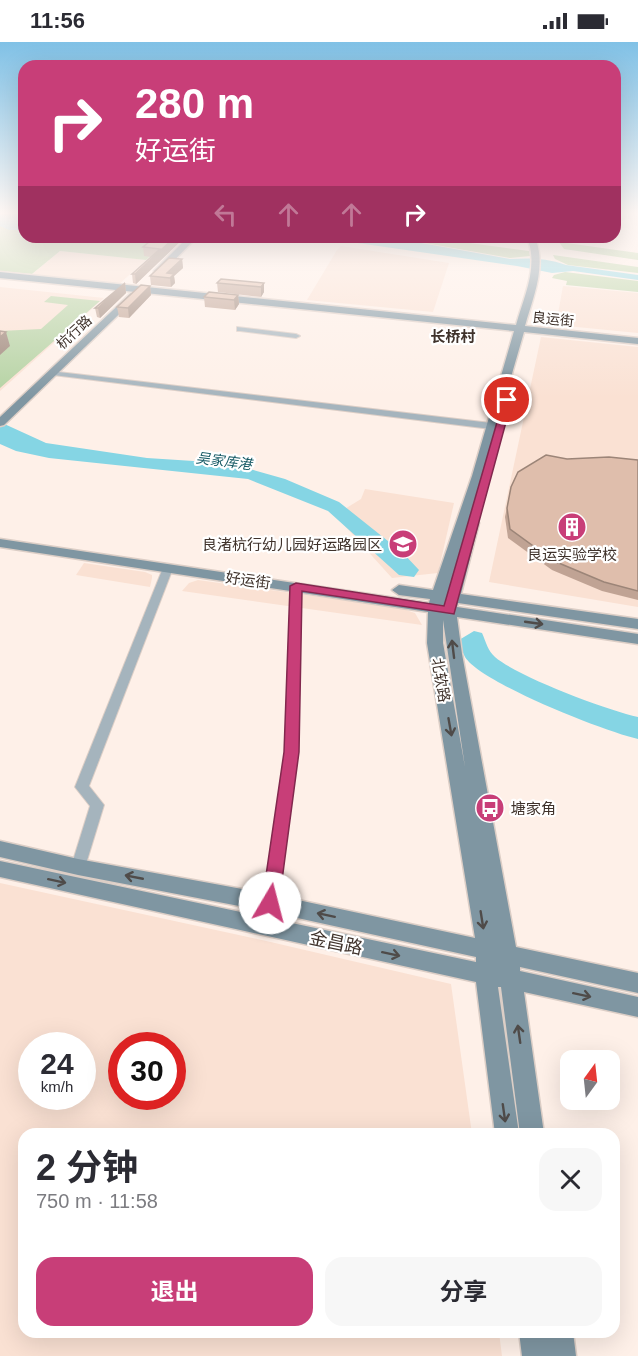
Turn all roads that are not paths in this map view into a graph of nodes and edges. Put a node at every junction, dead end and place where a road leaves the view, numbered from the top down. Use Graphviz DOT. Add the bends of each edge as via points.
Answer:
graph roads {
  1 [pos="3,275"];
  2 [pos="150,275"];
  3 [pos="538,275"];
  4 [pos="0,281"];
  5 [pos="133,290"];
  6 [pos="240,329"];
  7 [pos="523,331"];
  8 [pos="296,336"];
  9 [pos="638,343"];
  10 [pos="53,372"];
  11 [pos="2,416"];
  12 [pos="491,426"];
  13 [pos="0,533"];
  14 [pos="0,543"];
  15 [pos="168,568"];
  16 [pos="296,586"];
  17 [pos="444,603"];
  18 [pos="638,624"];
  19 [pos="638,639"];
  20 [pos="0,849"];
  21 [pos="78,867"];
  22 [pos="0,869"];
  23 [pos="270,903"];
  24 [pos="496,952"];
  25 [pos="486,975"];
  26 [pos="511,979"];
  27 [pos="638,983"];
  28 [pos="638,1007"];
  29 [pos="506,1128"];
  30 [pos="531,1128"];
  31 [pos="534,1338"];
  32 [pos="560,1338"];
  33 [pos="536,1356"];
  34 [pos="562,1356"];
  1 -- 5 [label="street, 良运街"];
  2 -- 5 [label="street, 杭行路"];
  3 -- 7 [label="street, 北软路"];
  4 -- 5 [label="street, 良运街"];
  5 -- 7 [label="street, 良运街"];
  5 -- 10 [label="street, 杭行路"];
  5 -- 11 [label="street, 杭行路"];
  6 -- 8 [label="street"];
  7 -- 9 [label="street, 良运街"];
  7 -- 12 [label="street, 北软路"];
  7 -- 17 [label="street, 北软路"];
  10 -- 11 [label="street, 杭行路"];
  10 -- 12 [label="street"];
  12 -- 17 [label="street, 北软路"];
  13 -- 17 [label="street, 好运街"];
  14 -- 15 [label="street, 好运街"];
  15 -- 16 [label="street, 好运街"];
  15 -- 21 [label="street" via="82,787 97,805"];
  16 -- 17 [label="street, 好运街"];
  16 -- 23 [label="street" via="291,752"];
  17 -- 18 [label="street, 好运街"];
  17 -- 19 [label="street, 好运街, one-way"];
  17 -- 24 [label="street, 北软路" via="435,643"];
  20 -- 21 [label="street, 金昌路"];
  23 -- 21 [label="street, 金昌路, one-way"];
  22 -- 25 [label="street, 金昌路, one-way"];
  24 -- 23 [label="street, 金昌路, one-way"];
  24 -- 25 [label="street, 北软路"];
  24 -- 26 [label="street, 北软路"];
  24 -- 27 [label="street, 金昌路"];
  25 -- 26 [label="street, 金昌路"];
  25 -- 29 [label="street, 北软路, one-way"];
  26 -- 28 [label="street, 金昌路, one-way"];
  30 -- 26 [label="street, 北软路, one-way"];
  31 -- 33 [label="street"];
  32 -- 34 [label="street"];
}
